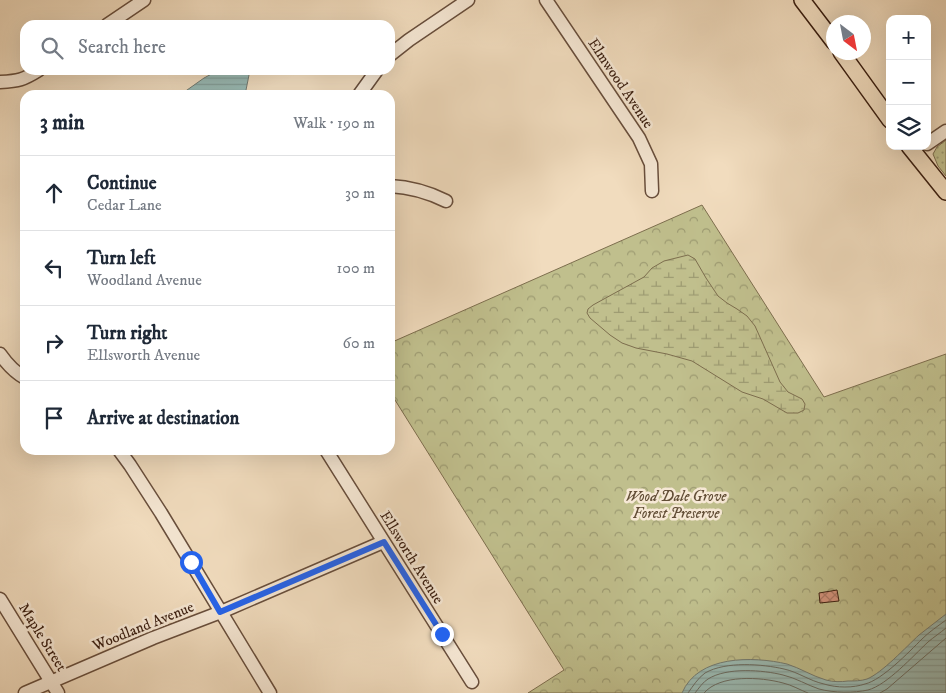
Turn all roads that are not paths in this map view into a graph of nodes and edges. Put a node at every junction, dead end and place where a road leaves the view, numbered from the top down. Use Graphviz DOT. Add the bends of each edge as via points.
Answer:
graph roads {
  1 [pos="144,0"];
  2 [pos="468,0"];
  3 [pos="546,0"];
  4 [pos="802,0"];
  5 [pos="114,20"];
  6 [pos="826,32"];
  7 [pos="395,51"];
  8 [pos="847,60"];
  9 [pos="31,75"];
  10 [pos="373,75"];
  11 [pos="0,82"];
  12 [pos="363,90"];
  13 [pos="886,114"];
  14 [pos="946,131"];
  15 [pos="931,141"];
  16 [pos="917,150"];
  17 [pos="395,187"];
  18 [pos="652,191"];
  19 [pos="946,192"];
  20 [pos="446,201"];
  21 [pos="0,354"];
  22 [pos="20,375"];
  23 [pos="123,455"];
  24 [pos="329,455"];
  25 [pos="384,542"];
  26 [pos="0,599"];
  27 [pos="220,612"];
  28 [pos="52,682"];
  29 [pos="472,682"];
  30 [pos="25,693"];
  31 [pos="58,693"];
  32 [pos="270,693"];
  1 -- 5 [label="street"];
  2 -- 7 [label="street"];
  3 -- 18 [label="street, Elmwood Avenue" via="638,138 651,164"];
  4 -- 6 [label="main road"];
  8 -- 13 [label="main road"];
  9 -- 11 [label="street" via="17,81"];
  10 -- 12 [label="street"];
  14 -- 15 [label="street"];
  16 -- 19 [label="main road"];
  17 -- 20 [label="street" via="418,190"];
  21 -- 22 [label="street"];
  23 -- 27 [label="street"];
  24 -- 25 [label="street, Ellsworth Avenue"];
  25 -- 27 [label="street, Woodland Avenue"];
  25 -- 29 [label="street, Ellsworth Avenue"];
  26 -- 28 [label="street, Maple Street"];
  27 -- 28 [label="street, Woodland Avenue"];
  27 -- 32 [label="street"];
  28 -- 30 [label="street, Woodland Avenue"];
  28 -- 31 [label="street, Maple Street"];
}
